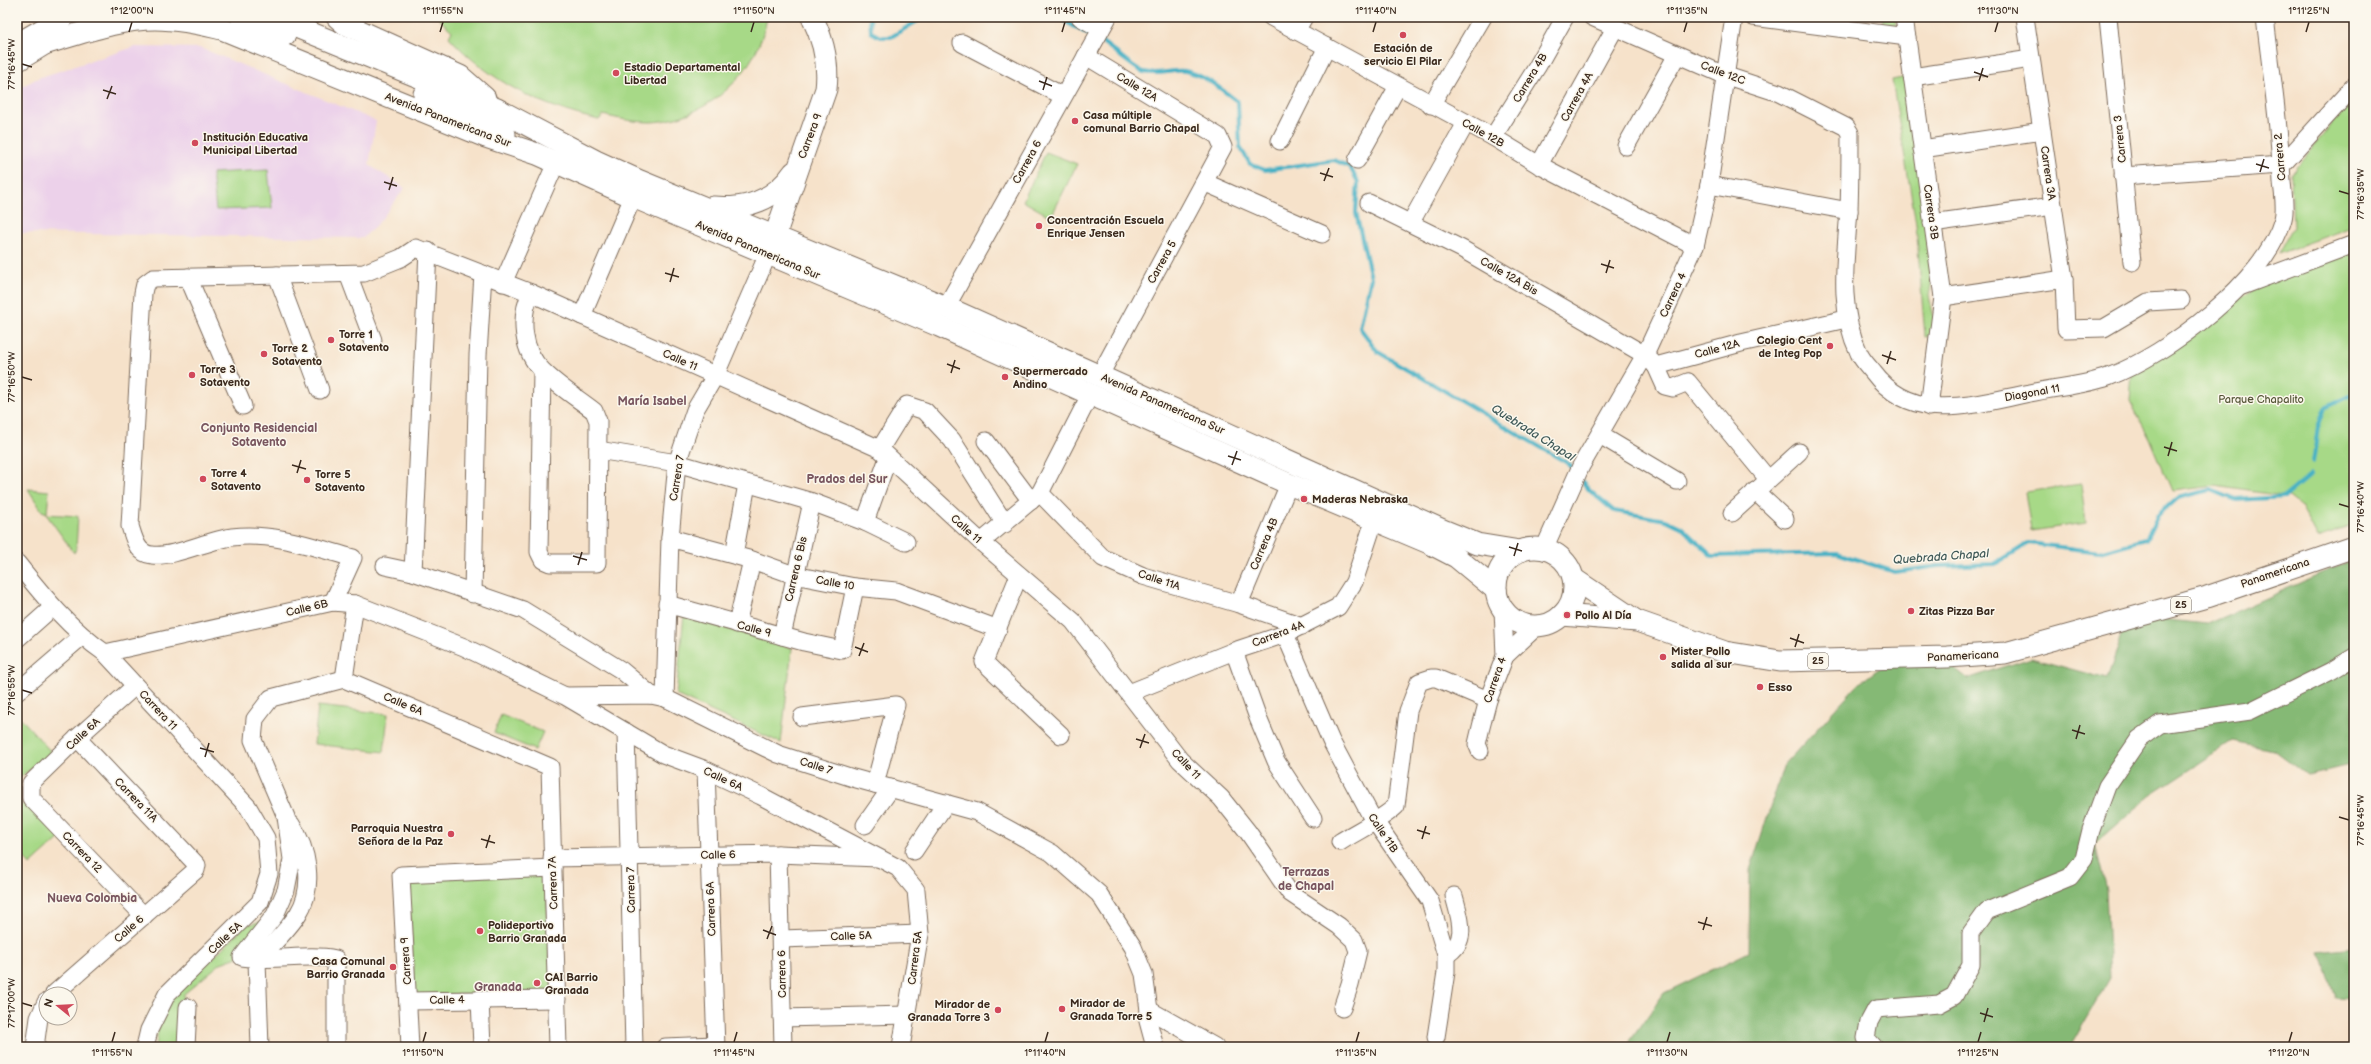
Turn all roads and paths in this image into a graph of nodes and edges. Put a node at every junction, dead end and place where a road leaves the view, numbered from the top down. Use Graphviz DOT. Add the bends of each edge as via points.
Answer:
graph roads {
  1 [pos="64,17"];
  2 [pos="100,17"];
  3 [pos="241,17"];
  4 [pos="272,17"];
  5 [pos="337,17"];
  6 [pos="812,17"];
  7 [pos="1080,17"];
  8 [pos="1271,17"];
  9 [pos="1484,17"];
  10 [pos="1565,17"];
  11 [pos="1592,17"];
  12 [pos="1734,17"];
  13 [pos="1753,17"];
  14 [pos="1904,17"];
  15 [pos="2025,17"];
  16 [pos="2108,17"];
  17 [pos="2265,17"];
  18 [pos="1796,20"];
  19 [pos="1300,24"];
  20 [pos="1615,28"];
  21 [pos="1097,37"];
  22 [pos="1907,37"];
  23 [pos="962,43"];
  24 [pos="17,44"];
  25 [pos="44,44"];
  26 [pos="1327,47"];
  27 [pos="1677,55"];
  28 [pos="2031,59"];
  29 [pos="17,61"];
  30 [pos="1724,75"];
  31 [pos="1912,77"];
  32 [pos="1398,86"];
  33 [pos="2354,86"];
  34 [pos="1063,96"];
  35 [pos="1431,105"];
  36 [pos="497,109"];
  37 [pos="1466,123"];
  38 [pos="2042,131"];
  39 [pos="1493,137"];
  40 [pos="1280,141"];
  41 [pos="1626,146"];
  42 [pos="1223,147"];
  43 [pos="1922,149"];
  44 [pos="537,154"];
  45 [pos="1358,160"];
  46 [pos="556,163"];
  47 [pos="799,165"];
  48 [pos="1539,165"];
  49 [pos="2282,165"];
  50 [pos="2123,176"];
  51 [pos="1206,183"];
  52 [pos="1709,185"];
  53 [pos="633,197"];
  54 [pos="695,203"];
  55 [pos="1370,203"];
  56 [pos="2053,206"];
  57 [pos="1848,211"];
  58 [pos="1411,222"];
  59 [pos="1932,223"];
  60 [pos="1322,234"];
  61 [pos="2354,244"];
  62 [pos="772,245"];
  63 [pos="1695,246"];
  64 [pos="428,252"];
  65 [pos="2132,262"];
  66 [pos="348,274"];
  67 [pos="483,274"];
  68 [pos="277,275"];
  69 [pos="188,277"];
  70 [pos="2064,279"];
  71 [pos="503,282"];
  72 [pos="2242,286"];
  73 [pos="531,293"];
  74 [pos="1943,297"];
  75 [pos="2181,300"];
  76 [pos="946,307"];
  77 [pos="582,316"];
  78 [pos="1846,319"];
  79 [pos="373,340"];
  80 [pos="1651,360"];
  81 [pos="542,370"];
  82 [pos="1100,375"];
  83 [pos="716,376"];
  84 [pos="320,390"];
  85 [pos="1090,395"];
  86 [pos="1922,405"];
  87 [pos="242,406"];
  88 [pos="1600,435"];
  89 [pos="986,441"];
  90 [pos="598,450"];
  91 [pos="1799,452"];
  92 [pos="884,454"];
  93 [pos="677,463"];
  94 [pos="1768,479"];
  95 [pos="1677,481"];
  96 [pos="747,484"];
  97 [pos="1289,484"];
  98 [pos="1755,491"];
  99 [pos="1035,497"];
  100 [pos="812,502"];
  101 [pos="1732,513"];
  102 [pos="1785,519"];
  103 [pos="1374,521"];
  104 [pos="865,522"];
  105 [pos="1004,524"];
  106 [pos="670,538"];
  107 [pos="906,542"];
  108 [pos="981,542"];
  109 [pos="2354,547"];
  110 [pos="1544,549"];
  111 [pos="1520,551"];
  112 [pos="734,555"];
  113 [pos="752,560"];
  114 [pos="17,563"];
  115 [pos="385,566"];
  116 [pos="413,572"];
  117 [pos="794,575"];
  118 [pos="1019,576"];
  119 [pos="1574,579"];
  120 [pos="855,587"];
  121 [pos="473,594"];
  122 [pos="1499,600"];
  123 [pos="333,602"];
  124 [pos="354,604"];
  125 [pos="668,604"];
  126 [pos="1239,604"];
  127 [pos="53,607"];
  128 [pos="1562,615"];
  129 [pos="1637,622"];
  130 [pos="737,624"];
  131 [pos="1302,626"];
  132 [pos="1536,627"];
  133 [pos="998,629"];
  134 [pos="1285,634"];
  135 [pos="782,636"];
  136 [pos="81,637"];
  137 [pos="17,639"];
  138 [pos="1234,651"];
  139 [pos="105,653"];
  140 [pos="1505,656"];
  141 [pos="2354,657"];
  142 [pos="344,680"];
  143 [pos="135,686"];
  144 [pos="17,692"];
  145 [pos="1129,693"];
  146 [pos="566,696"];
  147 [pos="658,696"];
  148 [pos="1488,700"];
  149 [pos="802,717"];
  150 [pos="626,732"];
  151 [pos="1061,735"];
  152 [pos="77,738"];
  153 [pos="1480,751"];
  154 [pos="550,767"];
  155 [pos="706,770"];
  156 [pos="31,783"];
  157 [pos="883,786"];
  158 [pos="946,803"];
  159 [pos="286,817"];
  160 [pos="1313,818"];
  161 [pos="1374,820"];
  162 [pos="865,825"];
  163 [pos="1340,842"];
  164 [pos="914,852"];
  165 [pos="778,854"];
  166 [pos="630,855"];
  167 [pos="709,856"];
  168 [pos="883,858"];
  169 [pos="195,861"];
  170 [pos="552,863"];
  171 [pos="269,874"];
  172 [pos="401,875"];
  173 [pos="1454,896"];
  174 [pos="275,915"];
  175 [pos="144,916"];
  176 [pos="243,921"];
  177 [pos="920,934"];
  178 [pos="782,938"];
  179 [pos="1446,955"];
  180 [pos="257,960"];
  181 [pos="63,986"];
  182 [pos="480,999"];
  183 [pos="556,999"];
  184 [pos="409,1001"];
  185 [pos="188,1007"];
  186 [pos="1342,1008"];
  187 [pos="1149,1010"];
  188 [pos="907,1015"];
  189 [pos="782,1018"];
  190 [pos="39,1026"];
  191 [pos="1436,1037"];
  192 [pos="716,1046"];
  193 [pos="35,1047"];
  194 [pos="145,1047"];
  195 [pos="186,1047"];
  196 [pos="260,1047"];
  197 [pos="336,1047"];
  198 [pos="410,1047"];
  199 [pos="482,1047"];
  200 [pos="558,1047"];
  201 [pos="634,1047"];
  202 [pos="665,1047"];
  203 [pos="783,1047"];
  204 [pos="901,1047"];
  205 [pos="1155,1047"];
  206 [pos="1215,1047"];
  207 [pos="1874,1047"];
  1 -- 24 [label="main road"];
  2 -- 25 [label="main road" via="77,25"];
  3 -- 44 [label="main road" via="478,117"];
  4 -- 36 [label="main road"];
  5 -- 36 [label="main road" via="345,24 460,76"];
  6 -- 47 [label="main road, Carrera 9" via="828,70 821,107"];
  7 -- 21 [label="street, Calle 12A"];
  8 -- 19 [label="street, Calle 12B"];
  9 -- 35 [label="street"];
  10 -- 39 [label="street, Carrera 4B"];
  11 -- 20 [label="street, Calle 12C"];
  12 -- 30 [label="street, Carrera 4"];
  13 -- 18 [label="street"];
  14 -- 22 [label="street, Carrera 3B"];
  15 -- 28 [label="street, Carrera 3A"];
  16 -- 50 [label="street, Carrera 3"];
  17 -- 49 [label="street, Carrera 2"];
  18 -- 22 [label="street"];
  19 -- 26 [label="street, Calle 12B"];
  20 -- 27 [label="street, Calle 12C"];
  20 -- 48 [label="street, Carrera 4A"];
  21 -- 34 [label="street, Carrera 6"];
  21 -- 42 [label="street, Calle 12A" via="1218,136"];
  22 -- 31 [label="street, Carrera 3B"];
  23 -- 34 [label="street"];
  25 -- 29 [label="main road"];
  25 -- 44 [label="main road, Avenida Panamericana Sur" via="111,25 154,19 222,28 486,137"];
  26 -- 32 [label="street, Calle 12B"];
  26 -- 40 [label="street"];
  27 -- 30 [label="street, Calle 12C"];
  27 -- 41 [label="street"];
  28 -- 31 [label="street"];
  28 -- 38 [label="street, Carrera 3A"];
  30 -- 52 [label="street, Carrera 4"];
  30 -- 57 [label="street, Calle 12C" via="1779,93 1846,127 1850,133"];
  31 -- 43 [label="street, Carrera 3B"];
  32 -- 35 [label="street, Calle 12B"];
  32 -- 45 [label="street"];
  33 -- 49 [label="street"];
  34 -- 76 [label="street, Carrera 6"];
  35 -- 37 [label="street, Calle 12B"];
  36 -- 54 [label="main road, Avenida Panamericana Sur" via="596,161"];
  37 -- 39 [label="street, Calle 12B"];
  37 -- 58 [label="street"];
  38 -- 43 [label="street"];
  38 -- 56 [label="street, Carrera 3A"];
  39 -- 48 [label="street, Calle 12B"];
  42 -- 51 [label="street, Carrera 5"];
  43 -- 59 [label="street, Carrera 3B"];
  44 -- 46 [label="main road, Avenida Panamericana Sur"];
  46 -- 53 [label="main road, Avenida Panamericana Sur"];
  46 -- 71 [label="street"];
  47 -- 54 [label="main road" via="787,182 772,195 754,204 734,208"];
  47 -- 62 [label="main road, Carrera 9"];
  48 -- 63 [label="street, Calle 12B"];
  49 -- 50 [label="street"];
  49 -- 72 [label="street, Carrera 2" via="2284,216 2275,242"];
  50 -- 65 [label="street, Carrera 3"];
  51 -- 60 [label="street"];
  51 -- 82 [label="street, Carrera 5"];
  52 -- 57 [label="street"];
  52 -- 63 [label="street, Carrera 4"];
  53 -- 62 [label="main road, Avenida Panamericana Sur"];
  53 -- 77 [label="street"];
  54 -- 62 [label="main road, Avenida Panamericana Sur"];
  55 -- 58 [label="street, Calle 12A Bis"];
  56 -- 59 [label="street"];
  56 -- 70 [label="street, Carrera 3A"];
  57 -- 78 [label="street" via="1844,258"];
  58 -- 80 [label="street, Calle 12A Bis"];
  59 -- 74 [label="street, Carrera 3B"];
  61 -- 72 [label="street"];
  62 -- 76 [label="main road, Avenida Panamericana Sur"];
  62 -- 83 [label="street, Carrera 7"];
  62 -- 85 [label="main road, Avenida Panamericana Sur" via="939,326"];
  63 -- 80 [label="street, Carrera 4"];
  64 -- 66 [label="street, Calle 11" via="416,248 401,258 364,273"];
  64 -- 67 [label="street, Calle 11"];
  64 -- 116 [label="street"];
  66 -- 68 [label="street"];
  66 -- 79 [label="street"];
  67 -- 71 [label="street, Calle 11"];
  67 -- 121 [label="street" via="478,355"];
  68 -- 69 [label="street"];
  68 -- 84 [label="street"];
  69 -- 87 [label="street"];
  69 -- 123 [label="street" via="153,278 145,284 130,526 135,543 143,553 165,555 231,537 258,535 285,539 353,558"];
  70 -- 74 [label="street"];
  70 -- 75 [label="street, Carrera 3A" via="2066,329 2104,328 2148,302"];
  71 -- 73 [label="street, Calle 11"];
  72 -- 86 [label="street, Diagonal 11" via="2189,329 2132,367 2083,385 1950,408"];
  73 -- 77 [label="street, Calle 11"];
  73 -- 81 [label="street" via="523,321 532,356"];
  74 -- 86 [label="street, Carrera 3B"];
  76 -- 82 [label="main road, Avenida Panamericana Sur"];
  77 -- 83 [label="street, Calle 11"];
  78 -- 80 [label="street, Calle 12A"];
  78 -- 86 [label="street" via="1860,355 1880,383 1895,394"];
  80 -- 88 [label="street, Carrera 4"];
  80 -- 94 [label="street" via="1665,386 1673,388 1688,382"];
  81 -- 90 [label="street" via="594,411 598,421"];
  81 -- 90 [label="street" via="539,552 543,560 550,563 597,564"];
  82 -- 111 [label="main road, Avenida Panamericana Sur" via="1477,544"];
  83 -- 92 [label="street, Calle 11"];
  83 -- 93 [label="street, Carrera 7" via="695,410"];
  85 -- 97 [label="main road, Avenida Panamericana Sur"];
  85 -- 99 [label="street"];
  88 -- 95 [label="street"];
  88 -- 110 [label="street, Carrera 4" via="1581,466"];
  89 -- 99 [label="street, Calle 11A"];
  90 -- 93 [label="street"];
  91 -- 94 [label="street"];
  92 -- 104 [label="street"];
  92 -- 105 [label="street" via="907,404 925,411 952,440"];
  92 -- 108 [label="street, Calle 11"];
  93 -- 96 [label="street"];
  93 -- 106 [label="street, Carrera 7"];
  94 -- 98 [label="street"];
  96 -- 100 [label="street"];
  96 -- 112 [label="street"];
  97 -- 103 [label="main road, Avenida Panamericana Sur"];
  97 -- 126 [label="street, Carrera 4B"];
  98 -- 101 [label="street"];
  98 -- 102 [label="street"];
  99 -- 105 [label="street"];
  99 -- 126 [label="street, Calle 11A" via="1102,558 1143,576"];
  100 -- 104 [label="street"];
  100 -- 117 [label="street, Carrera 6 Bis"];
  103 -- 122 [label="main road, Avenida Panamericana Sur" via="1456,557"];
  103 -- 131 [label="street, Carrera 4A" via="1354,582 1338,607"];
  104 -- 107 [label="street"];
  105 -- 108 [label="street"];
  106 -- 112 [label="street, Calle 10"];
  106 -- 125 [label="street, Carrera 7"];
  108 -- 118 [label="street, Calle 11"];
  109 -- 129 [label="main road, Panamericana / 25" via="2207,597 2005,653 1780,661 1725,652"];
  110 -- 111 [label="main road" via="1530,548"];
  110 -- 119 [label="main road" via="1558,555 1565,562"];
  111 -- 122 [label="main road" via="1505,563 1497,580"];
  112 -- 113 [label="street, Calle 10"];
  113 -- 117 [label="street, Calle 10"];
  113 -- 130 [label="street"];
  114 -- 127 [label="street, Carrera 11"];
  115 -- 116 [label="street"];
  116 -- 121 [label="street"];
  117 -- 120 [label="street, Calle 10"];
  117 -- 135 [label="street, Carrera 6 Bis"];
  118 -- 133 [label="street"];
  118 -- 145 [label="street, Calle 11" via="1073,621"];
  119 -- 128 [label="main road" via="1573,599"];
  119 -- 129 [label="main road"];
  120 -- 133 [label="street, Calle 10" via="896,591"];
  120 -- 135 [label="street, Calle 9" via="842,650"];
  121 -- 147 [label="street" via="523,610 621,670"];
  122 -- 132 [label="main road" via="1517,622"];
  122 -- 140 [label="street, Carrera 4"];
  123 -- 124 [label="street, Calle 6B"];
  123 -- 139 [label="street, Calle 6B"];
  124 -- 142 [label="street"];
  124 -- 146 [label="street, Calle 6B" via="464,647"];
  125 -- 130 [label="street, Calle 9"];
  125 -- 147 [label="street, Carrera 7"];
  126 -- 131 [label="street, Calle 11A"];
  127 -- 136 [label="street, Carrera 11"];
  127 -- 137 [label="street"];
  128 -- 129 [label="main road, Panamericana / 25"];
  128 -- 132 [label="main road" via="1554,621"];
  130 -- 135 [label="street, Calle 9"];
  131 -- 134 [label="street, Carrera 4A"];
  132 -- 140 [label="street"];
  133 -- 151 [label="street" via="984,662"];
  134 -- 138 [label="street, Carrera 4A"];
  134 -- 161 [label="street, Calle 11B" via="1331,742"];
  136 -- 139 [label="street, Carrera 11"];
  136 -- 144 [label="street"];
  138 -- 145 [label="street, Carrera 4A"];
  138 -- 160 [label="street" via="1276,761"];
  139 -- 143 [label="street, Carrera 11"];
  140 -- 148 [label="street, Carrera 4"];
  141 -- 207 [label="street" via="2250,711 2160,724 2150,730 2139,739 2107,786 2091,830 2084,859 2070,877 1987,911 1971,933 1970,965 1954,996 1939,1004 1876,1009 1868,1022 1866,1038"];
  142 -- 154 [label="street, Calle 6A"];
  142 -- 159 [label="street" via="270,698 255,719 253,740"];
  143 -- 152 [label="street, Calle 6A"];
  143 -- 171 [label="street, Carrera 11" via="248,807 266,838"];
  145 -- 186 [label="street, Calle 11" via="1180,760 1221,798 1290,893 1339,926 1354,940 1358,951"];
  146 -- 147 [label="street"];
  146 -- 150 [label="street, Calle 6A"];
  147 -- 157 [label="street, Calle 7" via="778,754"];
  148 -- 153 [label="street, Carrera 4" via="1477,744"];
  148 -- 161 [label="street" via="1436,678 1419,682 1408,711 1396,806 1387,815"];
  149 -- 157 [label="street" via="896,705"];
  150 -- 155 [label="street, Calle 6A" via="663,754"];
  150 -- 166 [label="street, Carrera 7"];
  152 -- 156 [label="street, Calle 6A"];
  152 -- 169 [label="street, Carrera 11A"];
  154 -- 170 [label="street, Carrera 7A"];
  155 -- 167 [label="street, Carrera 6A"];
  155 -- 168 [label="street, Calle 6A"];
  156 -- 175 [label="street, Carrera 12" via="31,798"];
  157 -- 158 [label="street, Calle 7"];
  157 -- 162 [label="street"];
  158 -- 164 [label="street"];
  158 -- 187 [label="street, Calle 7" via="977,812 1052,853 1100,894 1133,947 1144,974"];
  159 -- 174 [label="street" via="292,859 286,890"];
  159 -- 180 [label="street" via="300,838 306,855 308,885 299,913"];
  161 -- 163 [label="street"];
  161 -- 179 [label="street, Calle 11B" via="1430,901"];
  165 -- 167 [label="street, Calle 6"];
  165 -- 168 [label="street, Calle 6"];
  165 -- 178 [label="street, Carrera 6"];
  166 -- 167 [label="street, Calle 6"];
  166 -- 170 [label="street, Calle 6"];
  166 -- 201 [label="street, Carrera 7"];
  167 -- 192 [label="street, Carrera 6A"];
  168 -- 177 [label="street, Carrera 5A" via="898,868 916,890"];
  169 -- 175 [label="street, Calle 6" via="196,870"];
  170 -- 172 [label="street, Calle 6"];
  170 -- 183 [label="street, Carrera 7A"];
  171 -- 176 [label="street, Calle 5A" via="260,902"];
  172 -- 184 [label="street, Carrera 9"];
  173 -- 179 [label="street" via="1462,935 1455,950"];
  174 -- 176 [label="street"];
  174 -- 180 [label="street" via="242,957"];
  175 -- 181 [label="street, Calle 6"];
  176 -- 194 [label="street, Calle 5A" via="167,994 149,1030"];
  177 -- 178 [label="street, Calle 5A"];
  177 -- 188 [label="street, Carrera 5A"];
  178 -- 189 [label="street, Carrera 6"];
  179 -- 191 [label="street, Calle 11B" via="1446,972"];
  180 -- 196 [label="street"];
  180 -- 197 [label="street" via="321,956 336,959"];
  182 -- 183 [label="street, Calle 4"];
  182 -- 184 [label="street, Calle 4"];
  182 -- 199 [label="street"];
  183 -- 200 [label="street, Carrera 7A"];
  184 -- 198 [label="street, Carrera 9"];
  185 -- 195 [label="street"];
  187 -- 205 [label="street, Calle 7" via="1148,1021"];
  187 -- 206 [label="street"];
  188 -- 189 [label="street"];
  188 -- 204 [label="street, Carrera 5A"];
  189 -- 203 [label="street, Carrera 6"];
  190 -- 193 [label="street"];
  192 -- 202 [label="street"];
}
